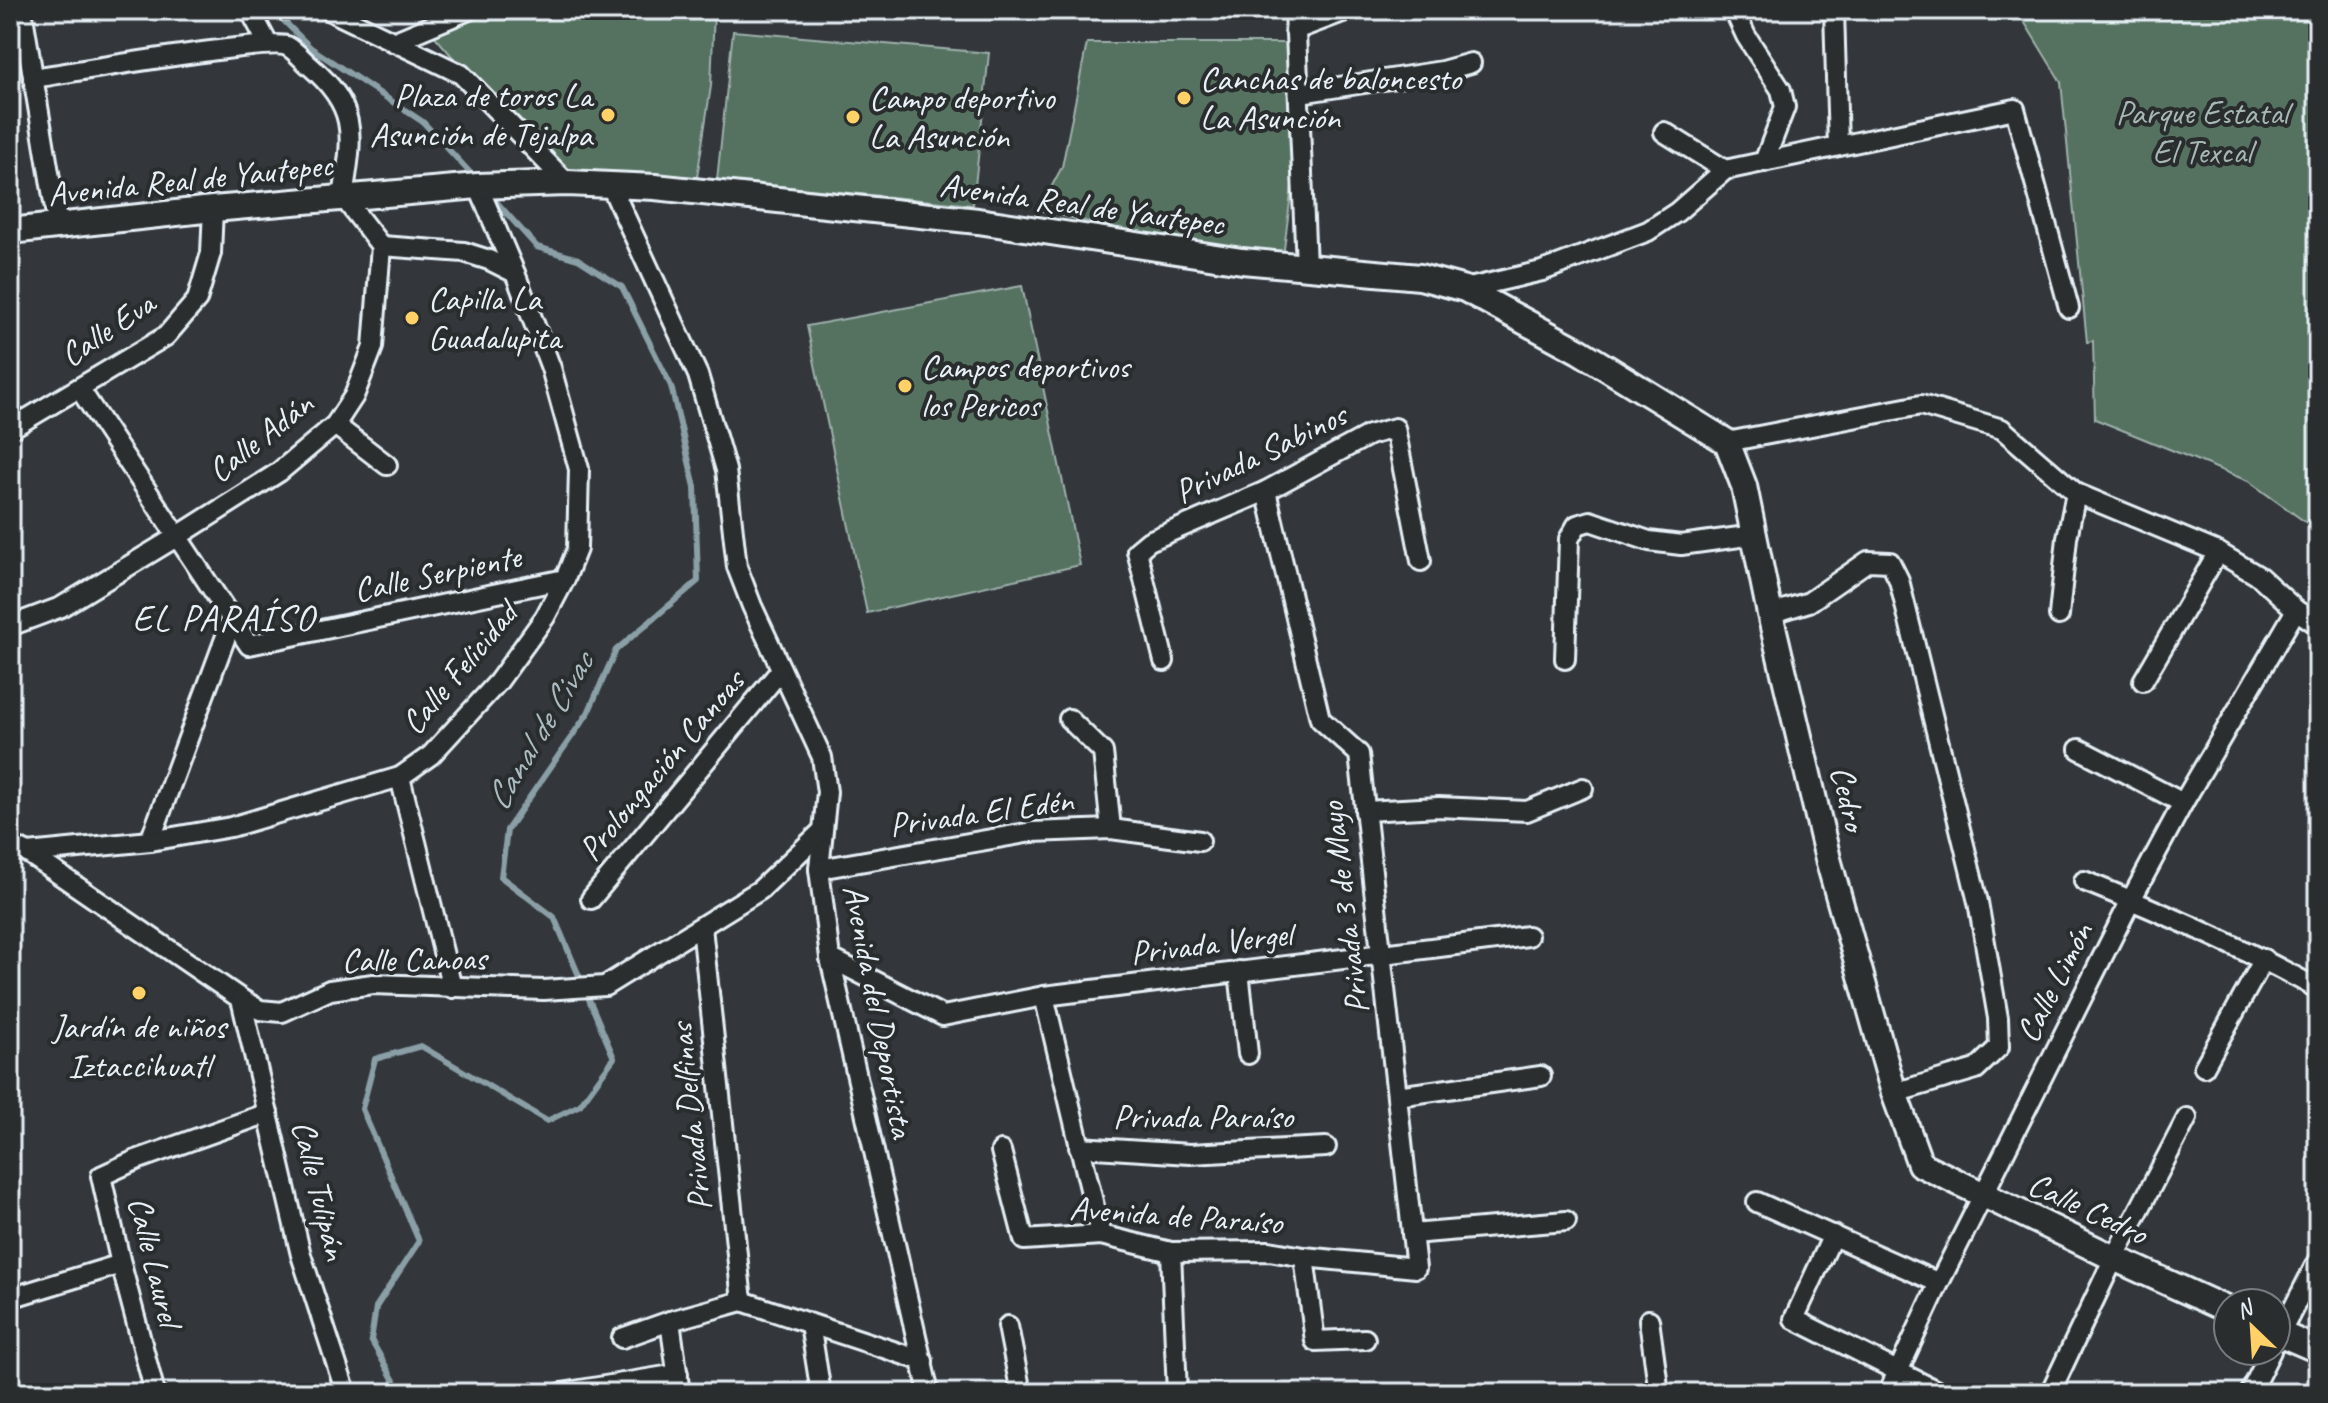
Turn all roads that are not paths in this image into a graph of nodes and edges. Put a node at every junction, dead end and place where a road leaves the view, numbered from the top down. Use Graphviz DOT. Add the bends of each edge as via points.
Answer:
graph roads {
  1 [pos="22,10"];
  2 [pos="250,10"];
  3 [pos="328,10"];
  4 [pos="469,10"];
  5 [pos="1295,10"];
  6 [pos="1348,10"];
  7 [pos="1734,10"];
  8 [pos="1834,10"];
  9 [pos="1295,30"];
  10 [pos="393,42"];
  11 [pos="277,45"];
  12 [pos="1471,63"];
  13 [pos="33,78"];
  14 [pos="1300,93"];
  15 [pos="1664,132"];
  16 [pos="1838,146"];
  17 [pos="1764,162"];
  18 [pos="1725,170"];
  19 [pos="556,183"];
  20 [pos="610,184"];
  21 [pos="480,186"];
  22 [pos="343,197"];
  23 [pos="213,209"];
  24 [pos="58,227"];
  25 [pos="10,231"];
  26 [pos="381,246"];
  27 [pos="1306,266"];
  28 [pos="515,273"];
  29 [pos="1465,289"];
  30 [pos="2069,308"];
  31 [pos="79,388"];
  32 [pos="335,425"];
  33 [pos="10,429"];
  34 [pos="1727,442"];
  35 [pos="387,465"];
  36 [pos="1266,491"];
  37 [pos="2076,493"];
  38 [pos="1754,535"];
  39 [pos="178,536"];
  40 [pos="2218,552"];
  41 [pos="1421,561"];
  42 [pos="565,579"];
  43 [pos="2296,610"];
  44 [pos="1770,614"];
  45 [pos="2059,615"];
  46 [pos="232,620"];
  47 [pos="2318,625"];
  48 [pos="10,626"];
  49 [pos="1565,659"];
  50 [pos="1164,661"];
  51 [pos="781,670"];
  52 [pos="2143,681"];
  53 [pos="1069,719"];
  54 [pos="2079,749"];
  55 [pos="400,777"];
  56 [pos="1583,788"];
  57 [pos="2183,803"];
  58 [pos="1365,811"];
  59 [pos="1111,829"];
  60 [pos="822,831"];
  61 [pos="150,841"];
  62 [pos="1200,841"];
  63 [pos="10,844"];
  64 [pos="28,853"];
  65 [pos="819,869"];
  66 [pos="2084,881"];
  67 [pos="591,899"];
  68 [pos="2131,900"];
  69 [pos="702,927"];
  70 [pos="1528,936"];
  71 [pos="1382,954"];
  72 [pos="830,958"];
  73 [pos="2264,959"];
  74 [pos="1239,971"];
  75 [pos="452,988"];
  76 [pos="2318,989"];
  77 [pos="1044,996"];
  78 [pos="241,999"];
  79 [pos="1248,1054"];
  80 [pos="2204,1067"];
  81 [pos="1541,1076"];
  82 [pos="1894,1093"];
  83 [pos="1397,1096"];
  84 [pos="268,1113"];
  85 [pos="2187,1118"];
  86 [pos="1079,1147"];
  87 [pos="1326,1147"];
  88 [pos="1001,1151"];
  89 [pos="1920,1164"];
  90 [pos="1982,1196"];
  91 [pos="1757,1202"];
  92 [pos="1566,1221"];
  93 [pos="1412,1234"];
  94 [pos="1101,1235"];
  95 [pos="1833,1235"];
  96 [pos="1171,1252"];
  97 [pos="1304,1257"];
  98 [pos="2114,1258"];
  99 [pos="2318,1260"];
  100 [pos="121,1264"];
  101 [pos="1416,1268"];
  102 [pos="1939,1283"];
  103 [pos="10,1298"];
  104 [pos="742,1301"];
  105 [pos="2212,1303"];
  106 [pos="2292,1310"];
  107 [pos="1649,1320"];
  108 [pos="670,1321"];
  109 [pos="810,1324"];
  110 [pos="1008,1326"];
  111 [pos="622,1338"];
  112 [pos="1365,1339"];
  113 [pos="2292,1344"];
  114 [pos="2318,1350"];
  115 [pos="923,1361"];
  116 [pos="2263,1367"];
  117 [pos="1898,1371"];
  118 [pos="678,1374"];
  119 [pos="341,1392"];
  120 [pos="155,1393"];
  121 [pos="562,1393"];
  122 [pos="680,1393"];
  123 [pos="821,1393"];
  124 [pos="929,1393"];
  125 [pos="1021,1393"];
  126 [pos="1177,1393"];
  127 [pos="1659,1393"];
  128 [pos="1888,1393"];
  129 [pos="1941,1393"];
  130 [pos="2050,1393"];
  131 [pos="2250,1393"];
  1 -- 13 [label="street"];
  2 -- 11 [label="street"];
  3 -- 10 [label="street"];
  4 -- 10 [label="street"];
  5 -- 9 [label="street"];
  6 -- 9 [label="street"];
  7 -- 17 [label="street" via="1781,90 1785,107"];
  8 -- 16 [label="street"];
  9 -- 14 [label="street"];
  10 -- 19 [label="street" via="461,74"];
  11 -- 13 [label="street"];
  11 -- 22 [label="street" via="329,82 348,114 350,150"];
  12 -- 14 [label="street"];
  13 -- 24 [label="street"];
  14 -- 27 [label="street"];
  15 -- 18 [label="street"];
  16 -- 17 [label="street"];
  16 -- 30 [label="street" via="2015,109"];
  17 -- 18 [label="street"];
  18 -- 29 [label="street" via="1648,231 1542,271"];
  19 -- 20 [label="street, Avenida Real de Yautepec"];
  19 -- 21 [label="street, Avenida Real de Yautepec"];
  20 -- 27 [label="street, Avenida Real de Yautepec" via="978,221"];
  20 -- 51 [label="street, Avenida del Deportista" via="698,375 726,470 737,567"];
  21 -- 22 [label="street, Avenida Real de Yautepec"];
  21 -- 28 [label="street, Calle Felicidad"];
  22 -- 23 [label="street, Avenida Real de Yautepec"];
  22 -- 26 [label="street"];
  23 -- 24 [label="street, Avenida Real de Yautepec"];
  23 -- 31 [label="street, Calle Eva" via="211,253 197,300 166,336"];
  24 -- 25 [label="street, Avenida Real de Yautepec"];
  26 -- 28 [label="street" via="464,252"];
  26 -- 32 [label="street, Calle Adán" via="373,347 354,396"];
  27 -- 29 [label="street, Avenida Real de Yautepec" via="1420,277"];
  28 -- 42 [label="street, Calle Felicidad" via="551,368 579,469 577,549"];
  29 -- 34 [label="street, Avenida Real de Yautepec"];
  31 -- 33 [label="street, Calle Eva"];
  31 -- 39 [label="street, Calle Serpiente"];
  32 -- 35 [label="street"];
  32 -- 39 [label="street, Calle Adán" via="279,472"];
  34 -- 37 [label="street" via="1921,405 2002,429"];
  34 -- 38 [label="street, Cedro" via="1744,486"];
  36 -- 41 [label="street, Privada Sabinos" via="1369,435 1395,428"];
  36 -- 50 [label="street, Privada Sabinos" via="1149,541 1137,551"];
  36 -- 58 [label="street, Privada 3 de Mayo" via="1320,719 1359,754"];
  37 -- 40 [label="street"];
  37 -- 45 [label="street"];
  38 -- 44 [label="street, Cedro"];
  38 -- 49 [label="street" via="1681,545 1649,541 1590,521 1577,525 1569,539"];
  39 -- 46 [label="street, Calle Serpiente"];
  39 -- 48 [label="street, Calle Adán" via="61,607"];
  40 -- 43 [label="street" via="2260,577"];
  40 -- 52 [label="street"];
  42 -- 46 [label="street, Calle Serpiente" via="249,645"];
  42 -- 55 [label="street, Calle Felicidad" via="498,682 431,755"];
  43 -- 47 [label="street"];
  43 -- 57 [label="street, Calle Limón"];
  44 -- 82 [label="street, Cedro" via="1828,859"];
  44 -- 82 [label="street" via="1809,602 1868,561 1890,562 1899,580 1978,902 1999,1047 1976,1069"];
  46 -- 61 [label="street"];
  51 -- 60 [label="street, Avenida del Deportista" via="822,757 827,792"];
  51 -- 67 [label="street, Prolongación Canoas"];
  53 -- 59 [label="street" via="1103,752"];
  54 -- 57 [label="street"];
  55 -- 61 [label="street, Calle Felicidad" via="231,827"];
  55 -- 75 [label="street"];
  56 -- 58 [label="street" via="1527,811"];
  57 -- 68 [label="street, Calle Limón"];
  58 -- 71 [label="street, Privada 3 de Mayo"];
  59 -- 62 [label="street, Privada El Edén"];
  59 -- 65 [label="street, Privada El Edén" via="1032,832"];
  60 -- 65 [label="street, Avenida del Deportista"];
  60 -- 69 [label="street, Calle Canoas" via="760,890"];
  61 -- 64 [label="street, Calle Felicidad"];
  63 -- 64 [label="street, Calle Canoas"];
  64 -- 78 [label="street, Calle Canoas"];
  65 -- 72 [label="street, Avenida del Deportista"];
  66 -- 68 [label="street"];
  68 -- 73 [label="street"];
  68 -- 90 [label="street, Calle Limón"];
  69 -- 75 [label="street, Calle Canoas" via="605,986"];
  69 -- 104 [label="street, Privada Delfinas"];
  70 -- 71 [label="street, Privada Vergel"];
  71 -- 74 [label="street, Privada Vergel"];
  71 -- 83 [label="street, Privada 3 de Mayo"];
  72 -- 77 [label="street, Privada Vergel" via="943,1016"];
  72 -- 115 [label="street, Avenida del Deportista"];
  73 -- 76 [label="street"];
  73 -- 80 [label="street"];
  74 -- 77 [label="street, Privada Vergel"];
  74 -- 79 [label="street"];
  75 -- 78 [label="street, Calle Canoas" via="373,984 330,990 282,1012 260,1010"];
  77 -- 86 [label="street"];
  78 -- 84 [label="street, Calle Tulipán"];
  81 -- 83 [label="street"];
  82 -- 89 [label="street, Cedro"];
  83 -- 93 [label="street, Privada 3 de Mayo"];
  84 -- 100 [label="street, Calle Laurel" via="101,1176"];
  84 -- 119 [label="street, Calle Tulipán" via="301,1255"];
  85 -- 98 [label="street"];
  86 -- 87 [label="street, Privada Paraíso" via="1190,1154"];
  86 -- 94 [label="street"];
  88 -- 94 [label="street, Avenida de Paraíso" via="1024,1240"];
  89 -- 90 [label="street, Calle Cedro"];
  90 -- 98 [label="street, Calle Cedro"];
  90 -- 102 [label="street, Calle Limón"];
  91 -- 95 [label="street"];
  92 -- 93 [label="street"];
  93 -- 101 [label="street, Privada 3 de Mayo"];
  94 -- 96 [label="street, Avenida de Paraíso"];
  95 -- 102 [label="street"];
  95 -- 117 [label="street" via="1794,1319"];
  96 -- 97 [label="street, Avenida de Paraíso" via="1269,1251"];
  96 -- 126 [label="street"];
  97 -- 101 [label="street, Avenida de Paraíso"];
  97 -- 112 [label="street" via="1315,1341"];
  98 -- 105 [label="street, Calle Cedro"];
  98 -- 130 [label="street"];
  99 -- 106 [label="street"];
  100 -- 103 [label="street"];
  100 -- 120 [label="street, Calle Laurel"];
  102 -- 117 [label="street, Calle Limón"];
  104 -- 108 [label="street"];
  104 -- 109 [label="street"];
  107 -- 127 [label="street"];
  108 -- 111 [label="street"];
  108 -- 118 [label="street"];
  109 -- 115 [label="street"];
  109 -- 123 [label="street"];
  110 -- 125 [label="street"];
  113 -- 114 [label="street"];
  115 -- 124 [label="street, Avenida del Deportista"];
  116 -- 131 [label="street"];
  117 -- 128 [label="street, Calle Limón"];
  117 -- 129 [label="street"];
  118 -- 121 [label="street"];
  118 -- 122 [label="street"];
}
